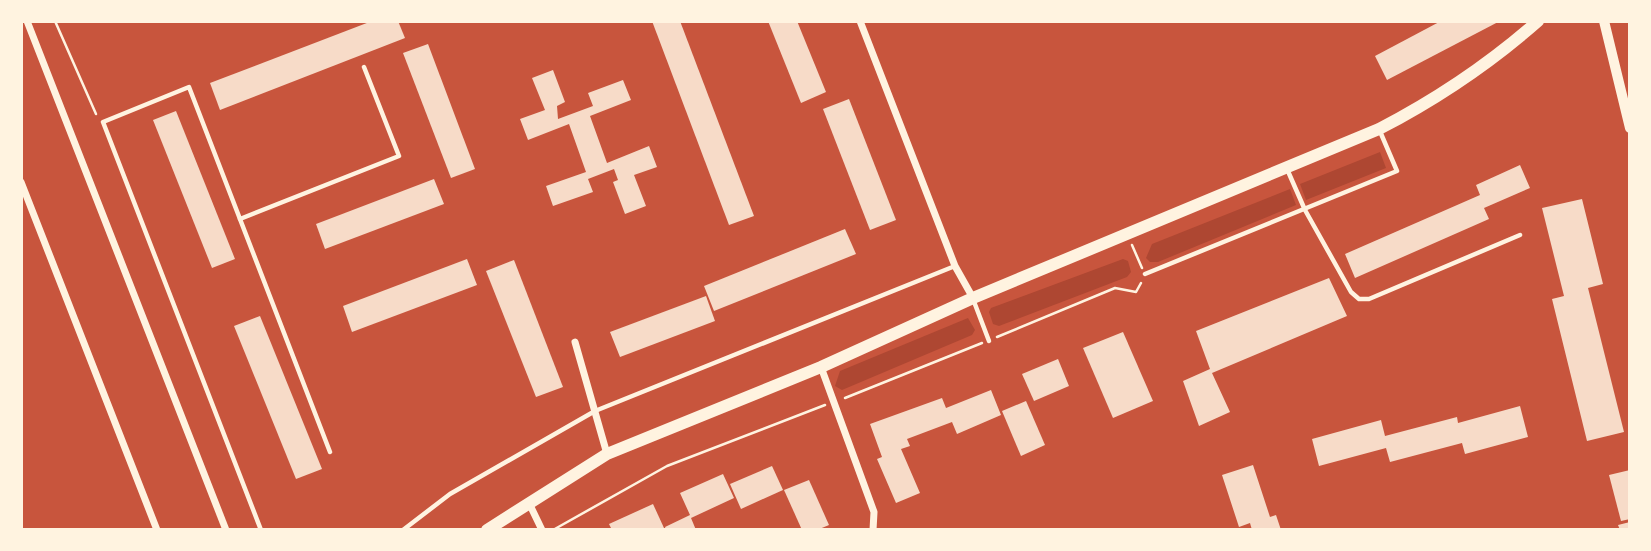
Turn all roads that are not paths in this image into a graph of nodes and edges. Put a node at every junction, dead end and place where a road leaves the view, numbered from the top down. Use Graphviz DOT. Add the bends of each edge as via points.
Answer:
graph roads {
  1 [pos="27,21"];
  2 [pos="860,21"];
  3 [pos="1538,21"];
  4 [pos="1604,21"];
  5 [pos="364,67"];
  6 [pos="1630,128"];
  7 [pos="1379,130"];
  8 [pos="1286,168"];
  9 [pos="21,182"];
  10 [pos="1306,210"];
  11 [pos="240,219"];
  12 [pos="1520,235"];
  13 [pos="955,266"];
  14 [pos="1145,274"];
  15 [pos="973,298"];
  16 [pos="989,341"];
  17 [pos="575,342"];
  18 [pos="821,367"];
  19 [pos="595,411"];
  20 [pos="330,452"];
  21 [pos="607,454"];
  22 [pos="528,502"];
  23 [pos="157,530"];
  24 [pos="226,530"];
  25 [pos="261,530"];
  26 [pos="403,530"];
  27 [pos="487,530"];
  28 [pos="542,530"];
  29 [pos="873,530"];
  1 -- 24 [label="street"];
  2 -- 13 [label="street"];
  3 -- 7 [label="main road" via="1491,62"];
  4 -- 6 [label="street"];
  5 -- 11 [label="lane" via="399,156"];
  7 -- 8 [label="main road"];
  7 -- 10 [label="lane" via="1397,171"];
  8 -- 10 [label="lane"];
  8 -- 15 [label="main road"];
  9 -- 23 [label="street"];
  10 -- 12 [label="lane" via="1359,299 1369,299"];
  10 -- 14 [label="lane"];
  11 -- 20 [label="lane"];
  11 -- 25 [label="lane" via="189,87 103,122"];
  13 -- 15 [label="street"];
  13 -- 19 [label="lane"];
  15 -- 16 [label="lane"];
  15 -- 18 [label="main road"];
  17 -- 19 [label="street"];
  18 -- 21 [label="main road"];
  18 -- 29 [label="street" via="874,512"];
  19 -- 21 [label="street"];
  19 -- 26 [label="lane" via="450,494"];
  21 -- 22 [label="main road"];
  22 -- 27 [label="main road"];
  22 -- 28 [label="street"];
}
